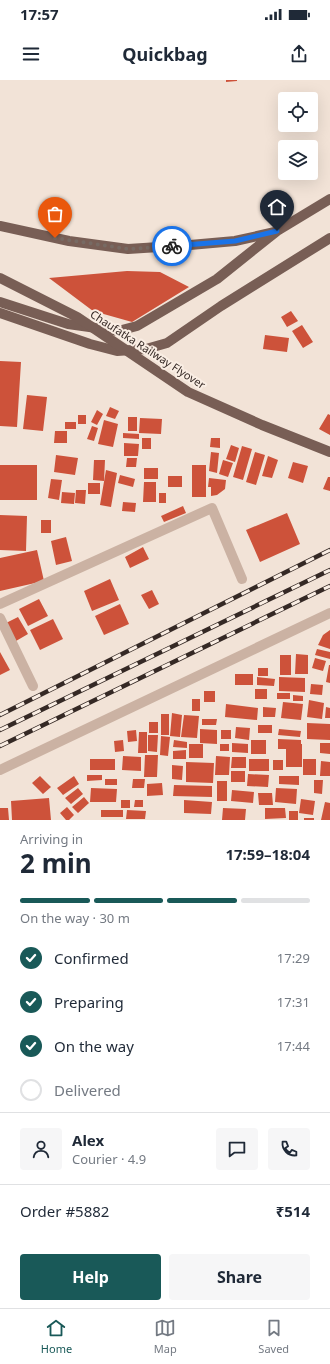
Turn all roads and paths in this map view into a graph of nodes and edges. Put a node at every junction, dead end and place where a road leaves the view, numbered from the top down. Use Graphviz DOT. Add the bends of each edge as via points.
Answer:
graph roads {
  1 [pos="330,199"];
  2 [pos="0,226"];
  3 [pos="277,231"];
  4 [pos="330,238"];
  5 [pos="0,278"];
  6 [pos="0,302"];
  7 [pos="0,313"];
  8 [pos="330,452"];
  9 [pos="242,579"];
  10 [pos="0,604"];
  11 [pos="330,613"];
  12 [pos="0,618"];
  13 [pos="33,686"];
  14 [pos="0,770"];
  1 -- 3 [label="main road"];
  2 -- 3 [label="main road" via="69,241 128,249 235,241"];
  3 -- 6 [label="main road" via="217,280 137,326 118,332 68,324"];
  4 -- 7 [label="main road" via="167,343 146,349 117,351"];
  5 -- 8 [label="main road, Chaufatka Railway Flyover, bridge" via="77,317 188,392"];
  9 -- 10 [label="street" via="212,508"];
  11 -- 14 [label="street"];
  12 -- 13 [label="street"];
}
